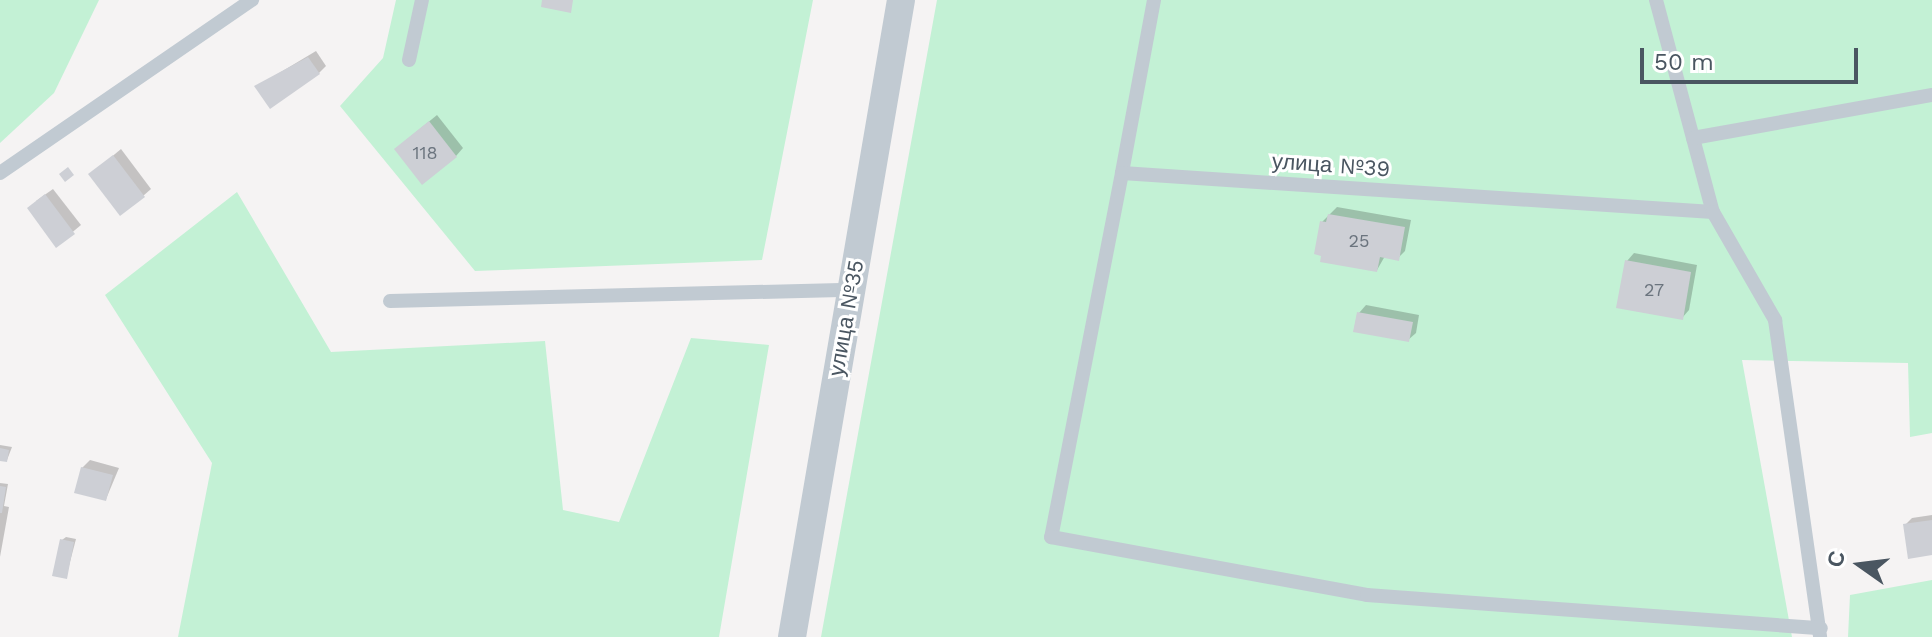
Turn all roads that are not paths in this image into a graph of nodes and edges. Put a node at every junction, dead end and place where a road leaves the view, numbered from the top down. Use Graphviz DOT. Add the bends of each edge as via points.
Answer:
graph roads {
  1 [pos="252,0"];
  2 [pos="422,0"];
  3 [pos="901,0"];
  4 [pos="1154,0"];
  5 [pos="1656,0"];
  6 [pos="409,60"];
  7 [pos="1932,95"];
  8 [pos="1693,138"];
  9 [pos="0,173"];
  10 [pos="1122,173"];
  11 [pos="1713,212"];
  12 [pos="851,290"];
  13 [pos="390,301"];
  14 [pos="1820,632"];
  15 [pos="792,637"];
  1 -- 9 [label="lane"];
  2 -- 6 [label="lane"];
  3 -- 12 [label="street, улица №35"];
  4 -- 10 [label="lane"];
  5 -- 8 [label="lane"];
  7 -- 8 [label="lane"];
  8 -- 11 [label="lane"];
  10 -- 11 [label="lane, улица №39"];
  10 -- 14 [label="lane" via="1051,537 1367,595"];
  11 -- 14 [label="lane" via="1775,320"];
  12 -- 13 [label="lane"];
  12 -- 15 [label="street, улица №35"];
}
